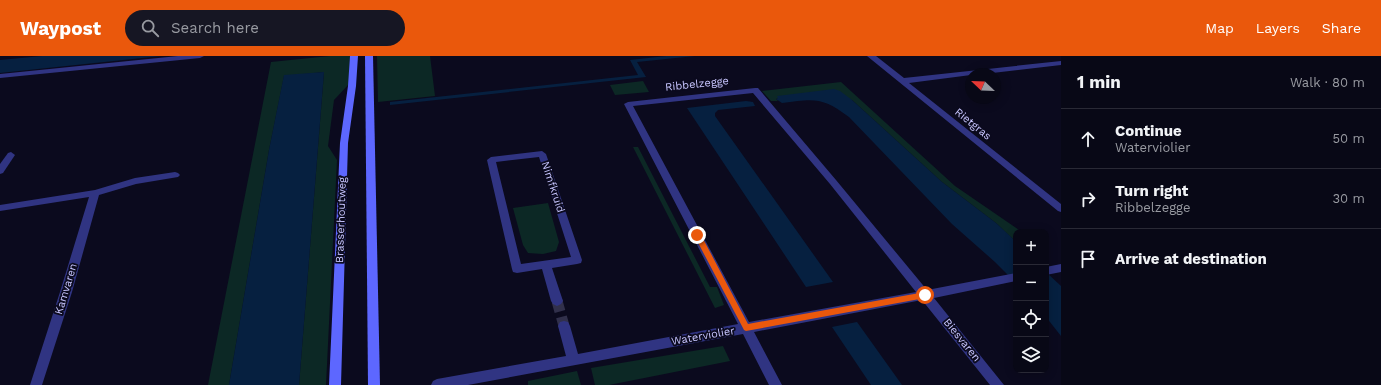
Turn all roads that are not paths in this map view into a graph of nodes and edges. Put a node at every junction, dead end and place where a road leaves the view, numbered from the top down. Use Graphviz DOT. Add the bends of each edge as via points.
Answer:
graph roads {
  1 [pos="200,56"];
  2 [pos="354,56"];
  3 [pos="369,56"];
  4 [pos="871,56"];
  5 [pos="1061,63"];
  6 [pos="0,76"];
  7 [pos="902,81"];
  8 [pos="11,155"];
  9 [pos="0,171"];
  10 [pos="174,175"];
  11 [pos="95,193"];
  12 [pos="0,208"];
  13 [pos="1061,209"];
  14 [pos="546,265"];
  15 [pos="1061,268"];
  16 [pos="1049,270"];
  17 [pos="1013,278"];
  18 [pos="925,295"];
  19 [pos="557,301"];
  20 [pos="564,326"];
  21 [pos="746,328"];
  22 [pos="573,359"];
  23 [pos="36,385"];
  24 [pos="335,385"];
  25 [pos="374,385"];
  26 [pos="437,385"];
  27 [pos="776,385"];
  28 [pos="998,385"];
  1 -- 6 [label="street"];
  2 -- 24 [label="main road, Brasserhoutweg" via="344,143"];
  3 -- 25 [label="main road"];
  4 -- 7 [label="street, Rietgras"];
  5 -- 7 [label="street"];
  7 -- 13 [label="street, Rietgras"];
  8 -- 9 [label="street"];
  10 -- 11 [label="street" via="135,181"];
  11 -- 12 [label="street"];
  11 -- 23 [label="street, Kamvaren"];
  14 -- 14 [label="street, Nimfkruid" via="517,269 491,160 542,154 576,260"];
  14 -- 19 [label="street"];
  15 -- 16 [label="street"];
  17 -- 18 [label="street, Waterviolier"];
  18 -- 21 [label="street, Waterviolier"];
  18 -- 21 [label="street, Ribbelzegge" via="755,90 628,104"];
  18 -- 28 [label="street, Biesvaren"];
  20 -- 22 [label="street"];
  21 -- 22 [label="street, Waterviolier"];
  21 -- 27 [label="street"];
  22 -- 26 [label="street, Waterviolier"];
}
